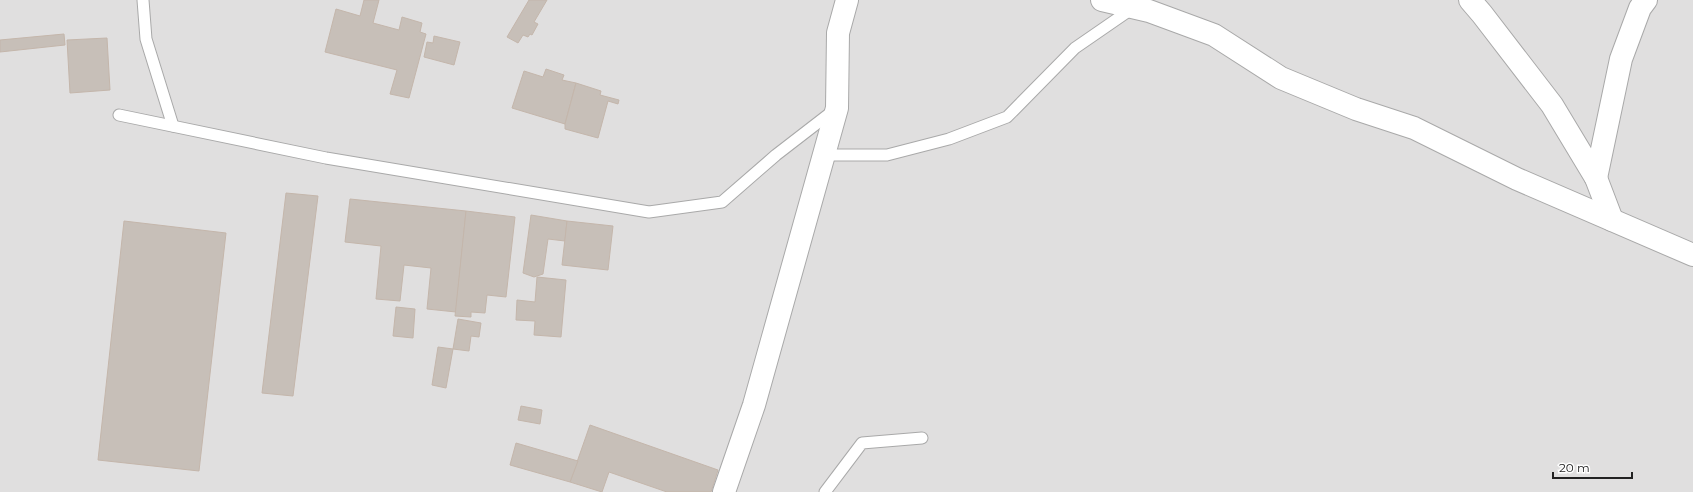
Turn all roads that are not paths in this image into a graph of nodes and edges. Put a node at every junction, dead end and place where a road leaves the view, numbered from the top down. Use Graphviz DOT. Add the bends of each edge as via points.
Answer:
graph roads {
  1 [pos="143,0"];
  2 [pos="847,0"];
  3 [pos="1102,0"];
  4 [pos="1470,0"];
  5 [pos="1646,0"];
  6 [pos="1134,8"];
  7 [pos="837,108"];
  8 [pos="119,115"];
  9 [pos="173,126"];
  10 [pos="824,155"];
  11 [pos="1596,178"];
  12 [pos="1612,220"];
  13 [pos="1693,255"];
  14 [pos="922,438"];
  15 [pos="724,492"];
  16 [pos="825,492"];
  1 -- 9 [label="lane" via="146,39"];
  2 -- 7 [label="street" via="838,32"];
  3 -- 6 [label="street"];
  4 -- 11 [label="street" via="1552,105"];
  5 -- 11 [label="street" via="1640,8 1621,58"];
  6 -- 10 [label="lane" via="1075,48 1007,117 949,139 887,155"];
  6 -- 12 [label="street" via="1214,35 1281,78 1356,109 1414,128 1517,179"];
  7 -- 9 [label="lane" via="776,155 722,202 649,212 326,158"];
  7 -- 10 [label="street"];
  8 -- 9 [label="lane"];
  10 -- 15 [label="street" via="754,405"];
  11 -- 12 [label="street"];
  12 -- 13 [label="street"];
  14 -- 16 [label="lane" via="862,443"];
}
